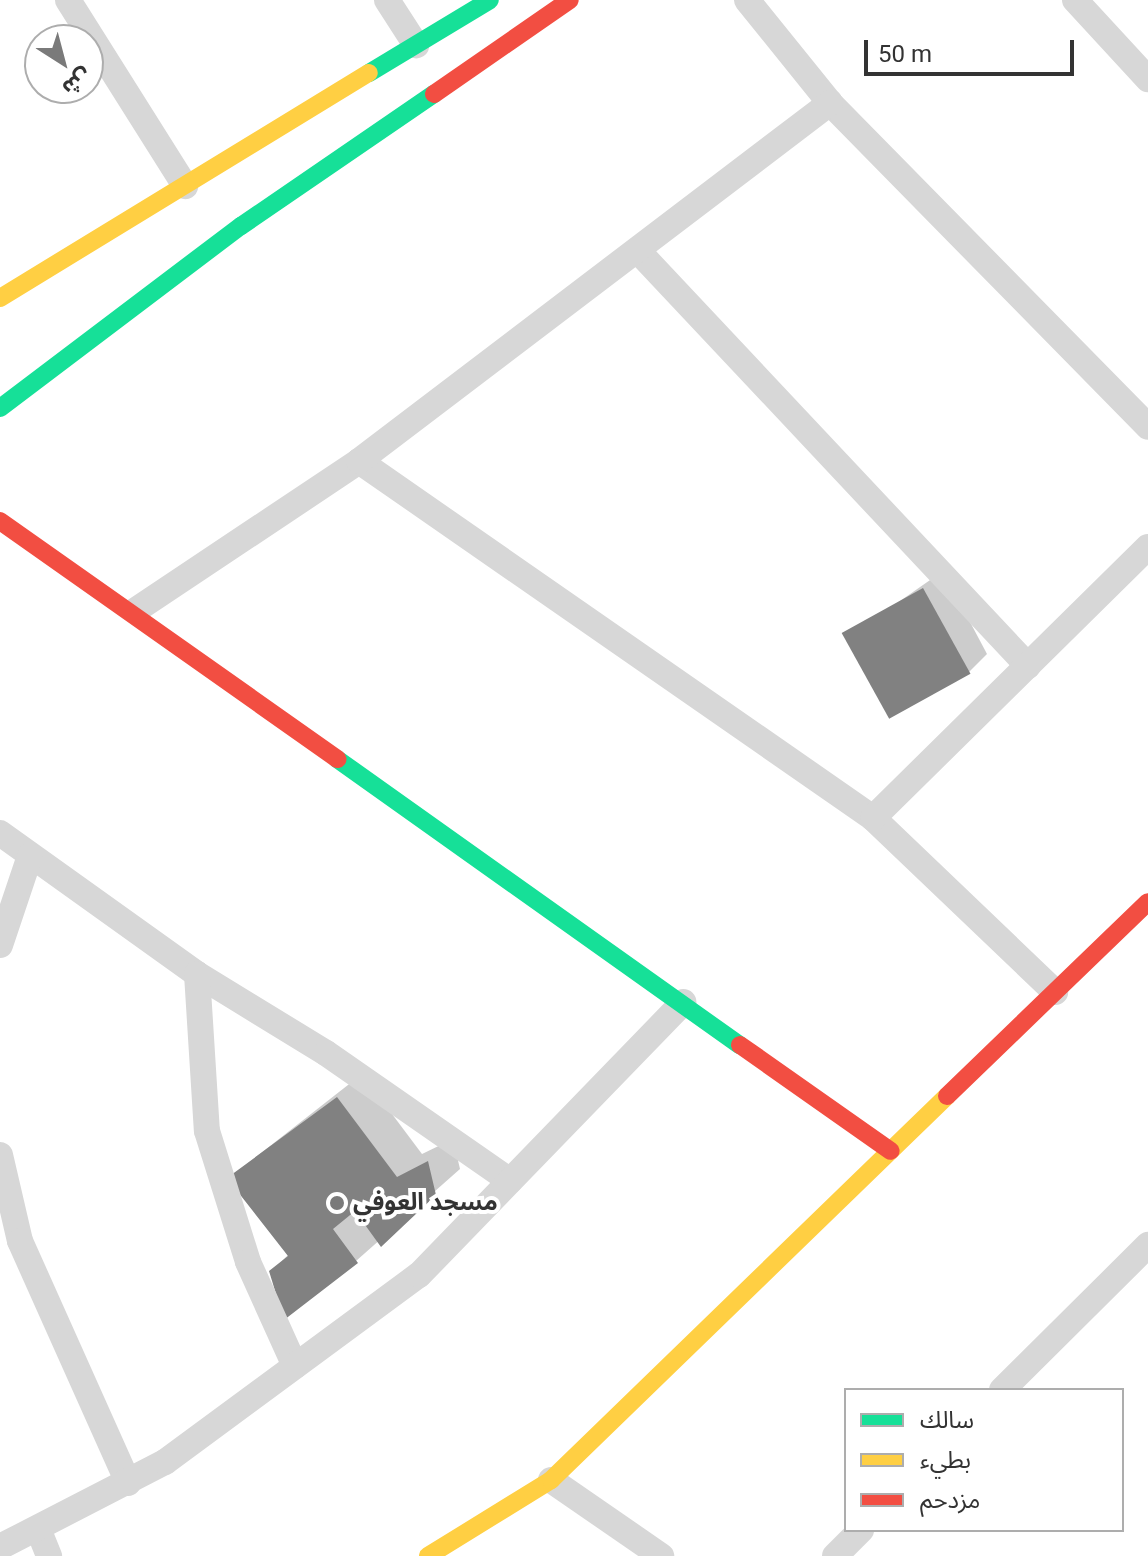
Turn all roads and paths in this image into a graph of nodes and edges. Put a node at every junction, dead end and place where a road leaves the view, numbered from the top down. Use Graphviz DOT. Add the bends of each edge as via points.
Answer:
graph roads {
  1 [pos="68,0"];
  2 [pos="387,0"];
  3 [pos="490,0"];
  4 [pos="570,0"];
  5 [pos="747,0"];
  6 [pos="1075,0"];
  7 [pos="416,45"];
  8 [pos="1148,79"];
  9 [pos="830,103"];
  10 [pos="185,186"];
  11 [pos="639,252"];
  12 [pos="0,298"];
  13 [pos="141,301"];
  14 [pos="0,384"];
  15 [pos="0,408"];
  16 [pos="1148,427"];
  17 [pos="359,461"];
  18 [pos="0,521"];
  19 [pos="1148,547"];
  20 [pos="136,610"];
  21 [pos="1028,666"];
  22 [pos="873,818"];
  23 [pos="0,833"];
  24 [pos="30,856"];
  25 [pos="1148,902"];
  26 [pos="0,945"];
  27 [pos="197,974"];
  28 [pos="1055,992"];
  29 [pos="684,1002"];
  30 [pos="891,1151"];
  31 [pos="0,1155"];
  32 [pos="510,1181"];
  33 [pos="1148,1245"];
  34 [pos="295,1366"];
  35 [pos="1004,1388"];
  36 [pos="551,1480"];
  37 [pos="128,1483"];
  38 [pos="39,1531"];
  39 [pos="859,1532"];
  40 [pos="0,1547"];
  41 [pos="49,1556"];
  42 [pos="428,1556"];
  43 [pos="661,1556"];
  44 [pos="835,1556"];
  1 -- 10 [label="street"];
  2 -- 7 [label="street"];
  3 -- 7 [label="street"];
  4 -- 13 [label="street"];
  5 -- 9 [label="street"];
  6 -- 8 [label="street"];
  7 -- 10 [label="street"];
  9 -- 11 [label="street"];
  9 -- 16 [label="street"];
  10 -- 12 [label="street"];
  11 -- 17 [label="street"];
  11 -- 21 [label="street"];
  13 -- 14 [label="street"];
  13 -- 15 [label="street"];
  17 -- 20 [label="street"];
  17 -- 22 [label="street"];
  18 -- 20 [label="street"];
  19 -- 21 [label="street"];
  20 -- 29 [label="street"];
  21 -- 22 [label="street"];
  22 -- 28 [label="street"];
  23 -- 24 [label="street"];
  24 -- 26 [label="street"];
  24 -- 27 [label="street"];
  25 -- 28 [label="street"];
  27 -- 32 [label="street" via="326,1053"];
  27 -- 34 [label="street" via="207,1131 248,1262"];
  28 -- 30 [label="street"];
  29 -- 30 [label="street"];
  29 -- 32 [label="street"];
  30 -- 36 [label="street"];
  31 -- 37 [label="street" via="20,1241"];
  32 -- 34 [label="street" via="419,1275"];
  33 -- 35 [label="street"];
  34 -- 37 [label="street"];
  36 -- 42 [label="street"];
  36 -- 43 [label="street"];
  37 -- 38 [label="street"];
  38 -- 40 [label="street"];
  38 -- 41 [label="street"];
  39 -- 44 [label="street"];
}
